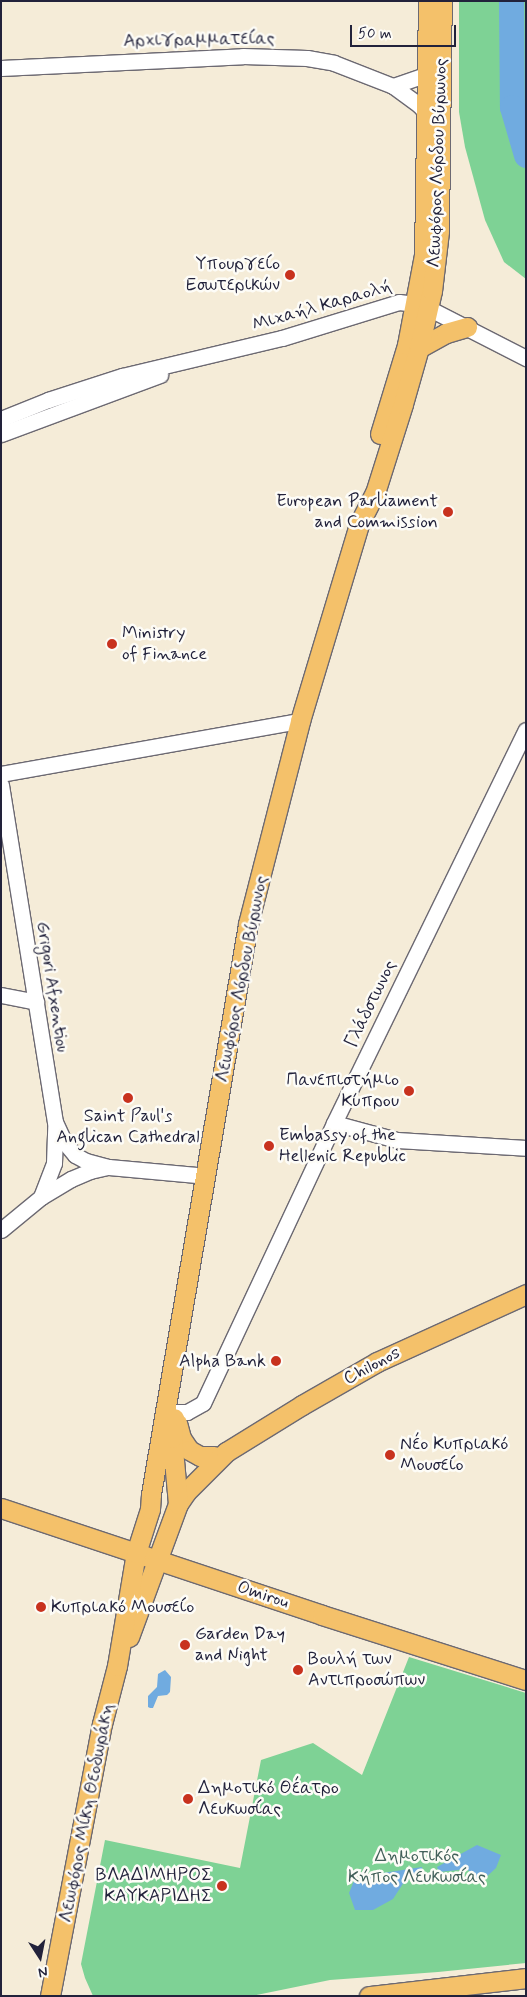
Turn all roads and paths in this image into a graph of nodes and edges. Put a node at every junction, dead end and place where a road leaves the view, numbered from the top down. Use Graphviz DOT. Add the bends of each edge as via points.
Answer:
graph roads {
  1 [pos="428,1"];
  2 [pos="442,1"];
  3 [pos="1,68"];
  4 [pos="427,74"];
  5 [pos="393,86"];
  6 [pos="428,115"];
  7 [pos="422,306"];
  8 [pos="467,328"];
  9 [pos="419,348"];
  10 [pos="208,357"];
  11 [pos="526,358"];
  12 [pos="5,413"];
  13 [pos="1,434"];
  14 [pos="359,524"];
  15 [pos="300,721"];
  16 [pos="526,730"];
  17 [pos="1,774"];
  18 [pos="1,785"];
  19 [pos="1,995"];
  20 [pos="36,1002"];
  21 [pos="55,1122"];
  22 [pos="334,1123"];
  23 [pos="526,1148"];
  24 [pos="108,1167"];
  25 [pos="206,1176"];
  26 [pos="41,1197"];
  27 [pos="1,1230"];
  28 [pos="526,1294"];
  29 [pos="175,1355"];
  30 [pos="174,1412"];
  31 [pos="220,1454"];
  32 [pos="176,1479"];
  33 [pos="178,1504"];
  34 [pos="1,1508"];
  35 [pos="150,1509"];
  36 [pos="136,1553"];
  37 [pos="158,1561"];
  38 [pos="117,1666"];
  39 [pos="526,1680"];
  40 [pos="58,1961"];
  41 [pos="526,1978"];
  42 [pos="50,1996"];
  43 [pos="62,1996"];
  44 [pos="369,1996"];
  1 -- 4 [label="main road, Λεωφόρος Λόρδου Βύρωνος"];
  2 -- 7 [label="main road, Λεωφόρος Λόρδου Βύρωνος" via="439,231"];
  3 -- 5 [label="street, Αρχιγραμματείας" via="277,56 334,63"];
  4 -- 5 [label="street"];
  4 -- 6 [label="main road, Λεωφόρος Λόρδου Βύρωνος"];
  5 -- 6 [label="street, Αρχιγραμματείας"];
  6 -- 7 [label="main road, Λεωφόρος Λόρδου Βύρωνος"];
  7 -- 8 [label="street, Μιχαήλ Καραολή"];
  7 -- 9 [label="main road, Λεωφόρος Λόρδου Βύρωνος"];
  7 -- 10 [label="street, Μιχαήλ Καραολή" via="399,302 385,305 282,338"];
  7 -- 14 [label="main road, Λεωφόρος Λόρδου Βύρωνος" via="362,489"];
  8 -- 9 [label="main road" via="446,333"];
  8 -- 11 [label="street, Μιχαήλ Καραολή"];
  9 -- 14 [label="main road, Λεωφόρος Λόρδου Βύρωνος" via="375,493"];
  10 -- 12 [label="street, Μιχαήλ Καραολή" via="122,376"];
  10 -- 13 [label="street, Μιχαήλ Καραολή"];
  14 -- 15 [label="main road, Λεωφόρος Λόρδου Βύρωνος"];
  15 -- 17 [label="street"];
  15 -- 25 [label="main road, Λεωφόρος Λόρδου Βύρωνος" via="248,924"];
  16 -- 22 [label="street, Γλάδστωνος"];
  18 -- 20 [label="street, Grigori Afxentiou"];
  19 -- 20 [label="street"];
  20 -- 21 [label="street, Grigori Afxentiou"];
  21 -- 24 [label="street, Grigori Afxentiou" via="75,1155"];
  21 -- 26 [label="street" via="54,1162"];
  22 -- 23 [label="street" via="397,1140"];
  22 -- 30 [label="street, Γλάδστωνος" via="203,1403 187,1412"];
  24 -- 25 [label="street"];
  24 -- 26 [label="street" via="81,1174"];
  25 -- 29 [label="main road, Λεωφόρος Λόρδου Βύρωνος"];
  26 -- 27 [label="street"];
  28 -- 31 [label="main road, Chilonos" via="377,1362"];
  29 -- 30 [label="main road, Λεωφόρος Λόρδου Βύρωνος"];
  29 -- 35 [label="main road, Λεωφόρος Λόρδου Βύρωνος"];
  30 -- 31 [label="main road" via="181,1438 189,1450 200,1456"];
  30 -- 32 [label="main road, Λεωφόρος Λόρδου Βύρωνος" via="172,1438"];
  31 -- 32 [label="main road"];
  31 -- 33 [label="main road"];
  32 -- 33 [label="main road, Λεωφόρος Λόρδου Βύρωνος"];
  32 -- 35 [label="main road"];
  33 -- 37 [label="main road, Λεωφόρος Λόρδου Βύρωνος"];
  34 -- 36 [label="main road, Omirou"];
  35 -- 36 [label="main road, Λεωφόρος Λόρδου Βύρωνος"];
  36 -- 37 [label="main road, Omirou"];
  36 -- 38 [label="main road, Λεωφόρος Μίκη Θεοδωράκη"];
  37 -- 38 [label="main road, Λεωφόρος Μίκη Θεοδωράκη"];
  37 -- 39 [label="main road, Omirou"];
  38 -- 40 [label="main road, Λεωφόρος Μίκη Θεοδωράκη" via="102,1724"];
  40 -- 42 [label="main road, Λεωφόρος Μίκη Θεοδωράκη"];
  40 -- 43 [label="main road, Λεωφόρος Μίκη Θεοδωράκη"];
  41 -- 44 [label="main road"];
}
